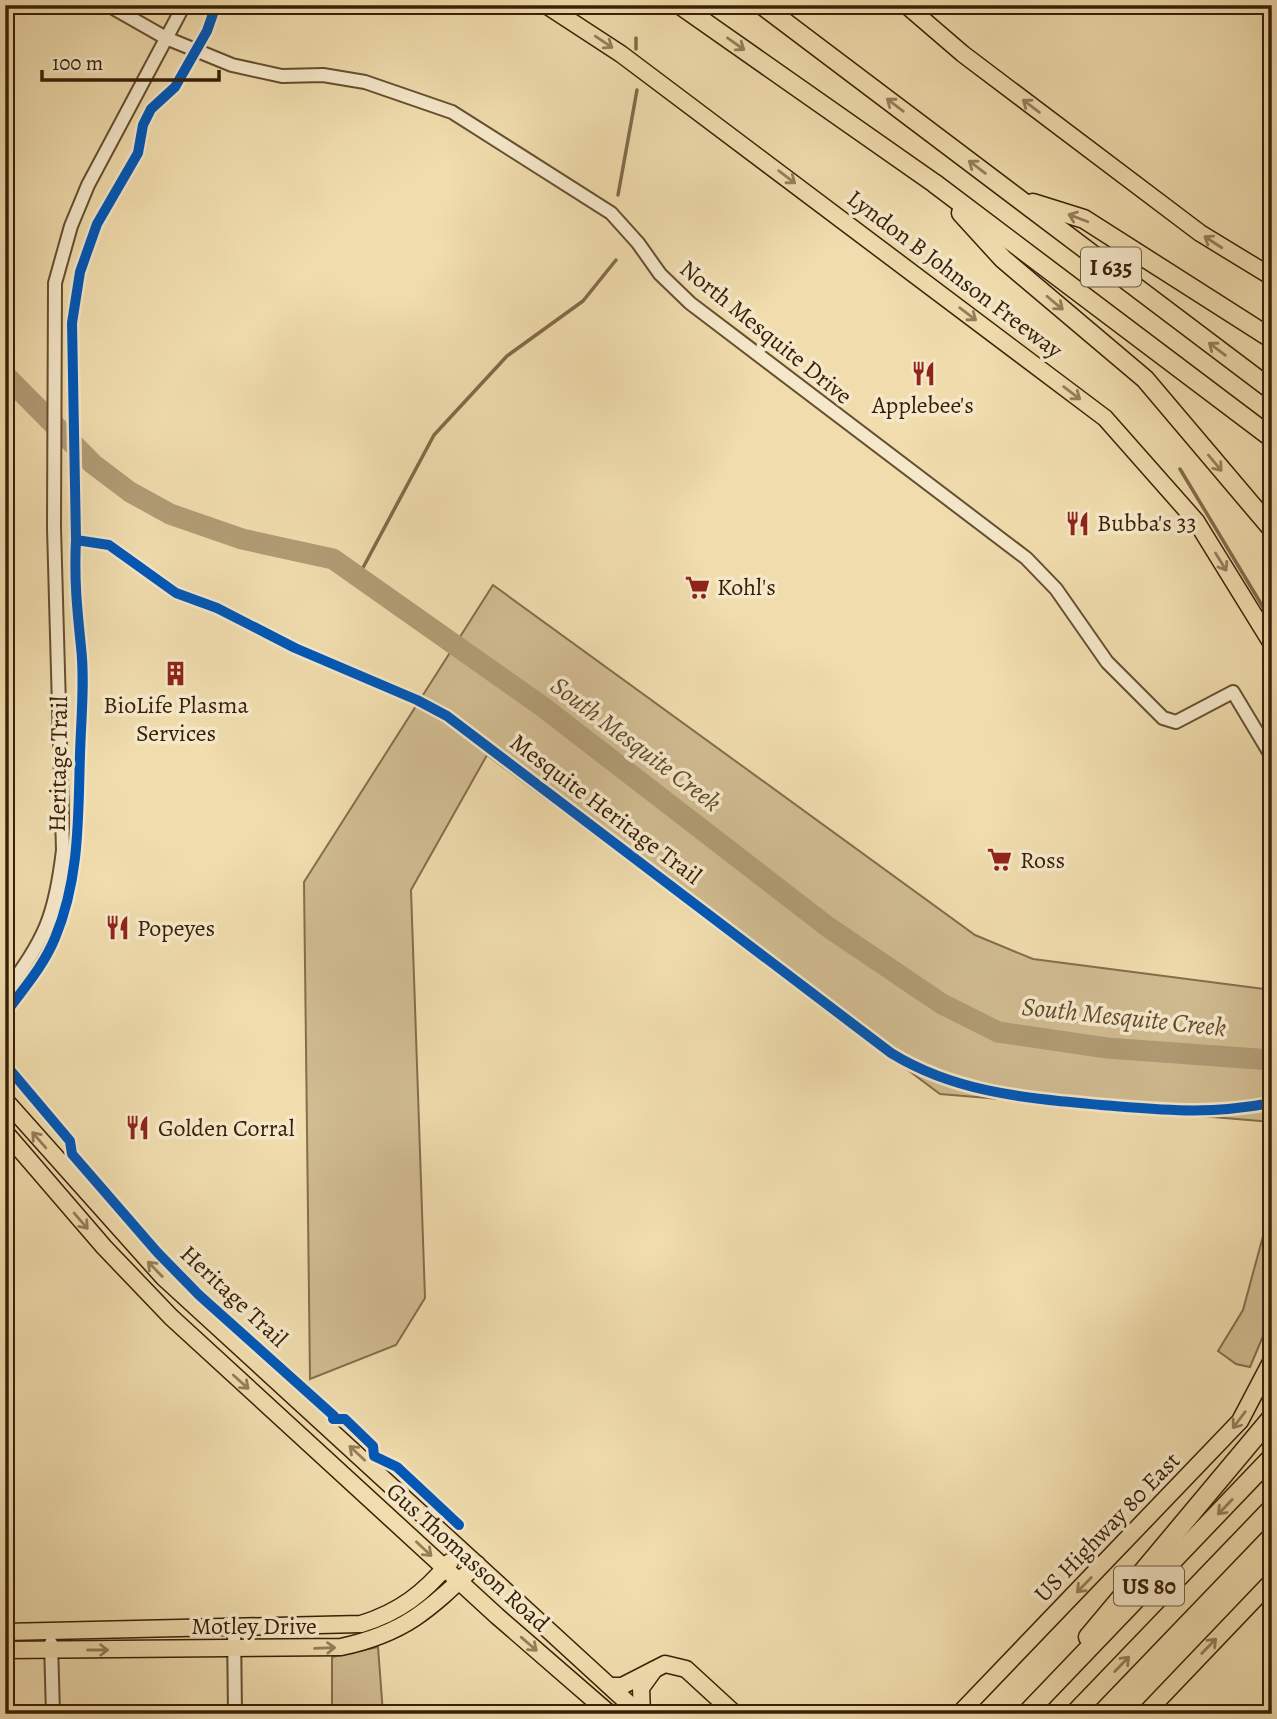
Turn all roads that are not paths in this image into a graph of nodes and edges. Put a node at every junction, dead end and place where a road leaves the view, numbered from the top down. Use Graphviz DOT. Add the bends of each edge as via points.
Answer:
graph roads {
  1 [pos="108,5"];
  2 [pos="184,5"];
  3 [pos="546,5"];
  4 [pos="680,5"];
  5 [pos="762,5"];
  6 [pos="906,5"];
  7 [pos="166,38"];
  8 [pos="934,183"];
  9 [pos="1017,198"];
  10 [pos="1272,277"];
  11 [pos="1272,339"];
  12 [pos="1272,390"];
  13 [pos="1272,438"];
  14 [pos="1272,529"];
  15 [pos="1272,644"];
  16 [pos="1272,757"];
  17 [pos="5,993"];
  18 [pos="5,1101"];
  19 [pos="5,1132"];
  20 [pos="73,1179"];
  21 [pos="58,1194"];
  22 [pos="187,1301"];
  23 [pos="171,1317"];
  24 [pos="1272,1360"];
  25 [pos="1272,1417"];
  26 [pos="1272,1458"];
  27 [pos="1272,1508"];
  28 [pos="1272,1520"];
  29 [pos="1236,1545"];
  30 [pos="461,1550"];
  31 [pos="477,1564"];
  32 [pos="445,1568"];
  33 [pos="459,1581"];
  34 [pos="1272,1581"];
  35 [pos="392,1613"];
  36 [pos="401,1628"];
  37 [pos="234,1629"];
  38 [pos="5,1632"];
  39 [pos="51,1632"];
  40 [pos="234,1649"];
  41 [pos="5,1650"];
  42 [pos="52,1650"];
  43 [pos="575,1656"];
  44 [pos="655,1668"];
  45 [pos="561,1672"];
  46 [pos="1054,1684"];
  47 [pos="610,1686"];
  48 [pos="596,1708"];
  49 [pos="53,1714"];
  50 [pos="234,1714"];
  51 [pos="610,1714"];
  52 [pos="641,1714"];
  53 [pos="735,1714"];
  54 [pos="959,1714"];
  55 [pos="1026,1714"];
  56 [pos="1074,1714"];
  57 [pos="1145,1714"];
  1 -- 7 [label="street, North Mesquite Drive"];
  2 -- 7 [label="street"];
  3 -- 15 [label="main road, Lyndon B Johnson Freeway, one-way" via="631,62 1105,418 1196,521"];
  4 -- 8 [label="highway, I 635, one-way"];
  9 -- 5 [label="highway, I 635, one-way"];
  10 -- 6 [label="main road, one-way" via="1200,233 963,54"];
  7 -- 16 [label="street, North Mesquite Drive" via="259,72 323,75 409,95 452,112 584,195 611,213 690,303 1026,558 1056,589 1107,662 1163,718 1176,722 1234,692"];
  7 -- 17 [label="street" via="88,185 71,226 53,304 63,850 49,925"];
  8 -- 13 [label="highway, I 635"];
  8 -- 14 [label="highway, one-way" via="1003,259 1145,379"];
  11 -- 9 [label="highway, one-way" via="1084,219"];
  12 -- 9 [label="highway, I 635, one-way"];
  20 -- 18 [label="main road, Gus Thomasson Road, one-way"];
  19 -- 21 [label="main road, Gus Thomasson Road"];
  20 -- 21 [label="main road"];
  22 -- 20 [label="main road, Gus Thomasson Road, one-way"];
  21 -- 23 [label="main road, Gus Thomasson Road, one-way"];
  22 -- 23 [label="main road"];
  30 -- 22 [label="main road, Gus Thomasson Road, one-way"];
  23 -- 32 [label="main road, Gus Thomasson Road, one-way"];
  24 -- 54 [label="main road, US Highway 80 East, one-way" via="1240,1421"];
  25 -- 46 [label="highway" via="1102,1617"];
  26 -- 46 [label="highway, US 80, one-way"];
  27 -- 29 [label="highway, US 80"];
  28 -- 29 [label="highway"];
  56 -- 29 [label="highway, US 80, one-way"];
  30 -- 31 [label="main road, Gus Thomasson Road"];
  30 -- 32 [label="main road, Motley Drive"];
  31 -- 33 [label="main road, Motley Drive"];
  31 -- 43 [label="main road, Gus Thomasson Road"];
  32 -- 33 [label="main road, Gus Thomasson Road"];
  32 -- 35 [label="main road, Motley Drive" via="422,1593"];
  33 -- 36 [label="main road, Motley Drive"];
  33 -- 45 [label="main road, Gus Thomasson Road, one-way"];
  57 -- 34 [label="main road, one-way"];
  35 -- 36 [label="main road"];
  35 -- 37 [label="main road, Motley Drive" via="361,1624"];
  40 -- 36 [label="main road, Motley Drive, one-way" via="341,1647"];
  37 -- 39 [label="main road, Motley Drive"];
  37 -- 40 [label="street"];
  38 -- 39 [label="main road, Motley Drive"];
  39 -- 42 [label="street"];
  42 -- 40 [label="main road, Motley Drive, one-way"];
  40 -- 50 [label="street"];
  41 -- 42 [label="main road, Motley Drive"];
  42 -- 49 [label="street"];
  43 -- 45 [label="main road"];
  43 -- 47 [label="main road, Gus Thomasson Road"];
  44 -- 47 [label="main road" via="622,1686"];
  44 -- 52 [label="main road" via="641,1688"];
  44 -- 53 [label="main road" via="666,1664 685,1670"];
  45 -- 48 [label="main road, Gus Thomasson Road"];
  46 -- 55 [label="highway, US 80"];
  47 -- 52 [label="main road, Gus Thomasson Road"];
  48 -- 51 [label="main road, Gus Thomasson Road"];
}
